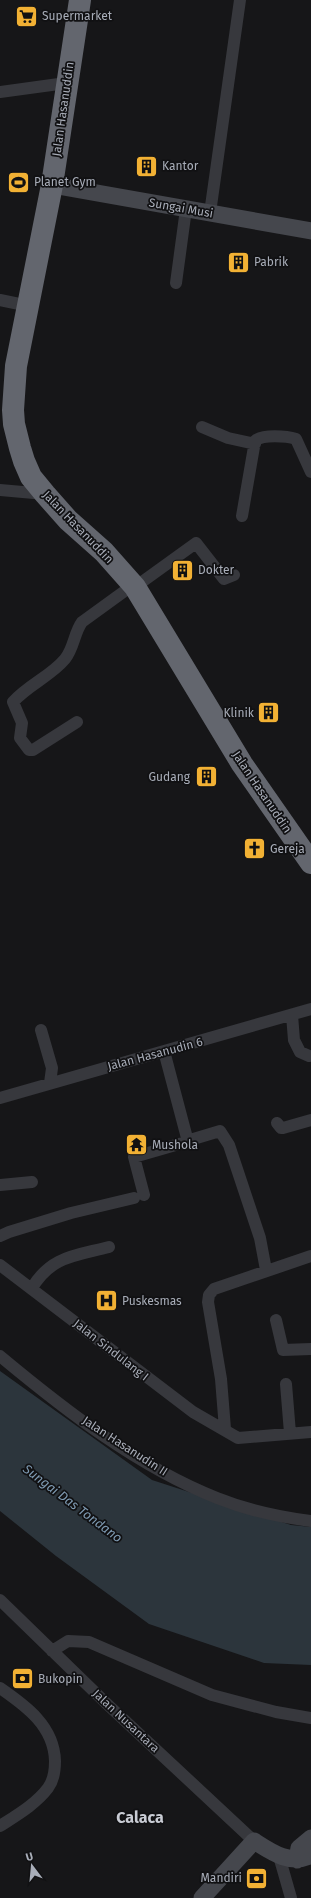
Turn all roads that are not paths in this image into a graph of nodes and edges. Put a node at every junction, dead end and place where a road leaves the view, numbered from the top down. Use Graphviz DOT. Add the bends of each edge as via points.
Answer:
graph roads {
  1 [pos="80,0"];
  2 [pos="240,0"];
  3 [pos="66,83"];
  4 [pos="0,92"];
  5 [pos="52,185"];
  6 [pos="186,209"];
  7 [pos="210,213"];
  8 [pos="311,231"];
  9 [pos="176,283"];
  10 [pos="0,300"];
  11 [pos="29,306"];
  12 [pos="6,408"];
  13 [pos="202,427"];
  14 [pos="255,444"];
  15 [pos="311,472"];
  16 [pos="0,490"];
  17 [pos="45,494"];
  18 [pos="242,516"];
  19 [pos="234,575"];
  20 [pos="134,586"];
  21 [pos="77,722"];
  22 [pos="311,863"];
  23 [pos="311,1009"];
  24 [pos="292,1015"];
  25 [pos="41,1030"];
  26 [pos="164,1051"];
  27 [pos="309,1056"];
  28 [pos="50,1083"];
  29 [pos="0,1098"];
  30 [pos="311,1120"];
  31 [pos="276,1123"];
  32 [pos="188,1139"];
  33 [pos="32,1182"];
  34 [pos="0,1185"];
  35 [pos="0,1236"];
  36 [pos="109,1247"];
  37 [pos="311,1256"];
  38 [pos="0,1265"];
  39 [pos="266,1270"];
  40 [pos="32,1288"];
  41 [pos="276,1320"];
  42 [pos="311,1349"];
  43 [pos="0,1356"];
  44 [pos="286,1384"];
  45 [pos="225,1430"];
  46 [pos="311,1432"];
  47 [pos="290,1433"];
  48 [pos="311,1521"];
  49 [pos="0,1600"];
  50 [pos="52,1651"];
  51 [pos="0,1688"];
  52 [pos="311,1718"];
  53 [pos="0,1826"];
  54 [pos="311,1838"];
  55 [pos="254,1841"];
  56 [pos="279,1856"];
  57 [pos="304,1857"];
  58 [pos="202,1898"];
  59 [pos="291,1898"];
  1 -- 3 [label="highway, Jalan Hasanuddin"];
  2 -- 7 [label="street"];
  3 -- 4 [label="street"];
  3 -- 5 [label="highway, Jalan Hasanuddin"];
  5 -- 6 [label="street, Sungai Musi"];
  5 -- 11 [label="highway, Jalan Hasanuddin"];
  6 -- 7 [label="street, Sungai Musi"];
  6 -- 9 [label="street"];
  7 -- 8 [label="street, Sungai Musi"];
  10 -- 11 [label="street"];
  11 -- 12 [label="highway, Jalan Hasanuddin"];
  12 -- 17 [label="highway, Jalan Hasanuddin" via="14,424 24,461"];
  13 -- 14 [label="street" via="228,438"];
  14 -- 15 [label="street" via="260,438 294,438"];
  14 -- 18 [label="street"];
  16 -- 17 [label="street"];
  17 -- 20 [label="highway, Jalan Hasanuddin" via="68,520 104,552"];
  19 -- 20 [label="street" via="224,579 196,543"];
  20 -- 21 [label="street" via="82,622 70,652 60,666 22,691 13,702 22,723 20,738 29,750 33,750"];
  20 -- 22 [label="highway, Jalan Hasanuddin" via="242,764"];
  23 -- 24 [label="street, Jalan Hasanudin 6"];
  24 -- 26 [label="street, Jalan Hasanudin 6"];
  24 -- 27 [label="street" via="294,1040 300,1052"];
  25 -- 28 [label="street" via="52,1068"];
  26 -- 28 [label="street, Jalan Hasanudin 6"];
  26 -- 32 [label="street"];
  28 -- 29 [label="street, Jalan Hasanudin 6"];
  30 -- 31 [label="street" via="283,1128"];
  32 -- 35 [label="street" via="186,1142 134,1157 139,1196 71,1213"];
  32 -- 39 [label="street" via="222,1132 240,1174 260,1238"];
  33 -- 34 [label="street"];
  36 -- 40 [label="street" via="58,1261 39,1276"];
  37 -- 39 [label="street"];
  38 -- 40 [label="street, Jalan Sindulang I"];
  39 -- 45 [label="street" via="214,1289 208,1298 221,1379"];
  40 -- 45 [label="street, Jalan Sindulang I" via="193,1412"];
  41 -- 42 [label="street" via="283,1350"];
  43 -- 48 [label="street, Jalan Hasanudin II" via="117,1444 173,1477 240,1506"];
  44 -- 47 [label="street"];
  45 -- 47 [label="street, Jalan Sindulang I" via="238,1438"];
  46 -- 47 [label="street, Jalan Sindulang I"];
  49 -- 50 [label="street, Jalan Nusantara"];
  50 -- 52 [label="street" via="68,1641 89,1642 212,1695 276,1712"];
  50 -- 55 [label="street, Jalan Nusantara"];
  51 -- 53 [label="street" via="27,1707 47,1731 54,1749 55,1771 49,1787 26,1808"];
  54 -- 57 [label="street" via="299,1848"];
  55 -- 56 [label="street"];
  55 -- 58 [label="street"];
  56 -- 57 [label="street"];
  56 -- 59 [label="street"];
}
